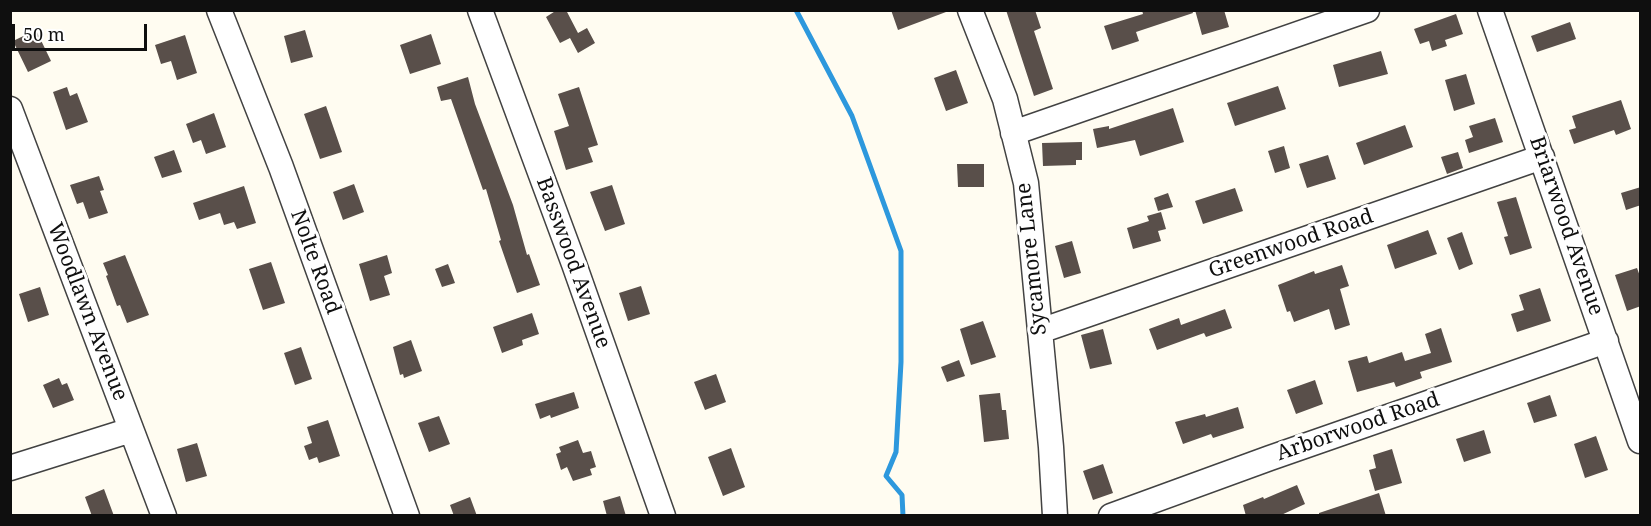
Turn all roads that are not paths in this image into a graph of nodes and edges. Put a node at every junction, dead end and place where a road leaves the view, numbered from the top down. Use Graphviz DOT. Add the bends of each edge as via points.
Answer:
graph roads {
  1 [pos="219,10"];
  2 [pos="480,10"];
  3 [pos="970,10"];
  4 [pos="1367,10"];
  5 [pos="1490,10"];
  6 [pos="10,109"];
  7 [pos="1013,133"];
  8 [pos="1542,157"];
  9 [pos="1040,331"];
  10 [pos="1606,341"];
  11 [pos="131,430"];
  12 [pos="1641,441"];
  13 [pos="10,468"];
  14 [pos="164,516"];
  15 [pos="407,516"];
  16 [pos="663,516"];
  17 [pos="1055,516"];
  18 [pos="1111,516"];
  1 -- 15 [label="street, Nolte Road" via="281,167"];
  2 -- 16 [label="street, Basswood Avenue"];
  3 -- 7 [label="street, Sycamore Lane" via="1005,99"];
  4 -- 7 [label="street"];
  5 -- 8 [label="street, Briarwood Avenue"];
  6 -- 11 [label="street, Woodlawn Avenue"];
  7 -- 9 [label="street, Sycamore Lane" via="1026,183"];
  8 -- 9 [label="street, Greenwood Road"];
  8 -- 10 [label="street, Briarwood Avenue"];
  9 -- 17 [label="street, Sycamore Lane"];
  10 -- 12 [label="street, Briarwood Avenue"];
  10 -- 18 [label="street, Arborwood Road"];
  11 -- 13 [label="street"];
  11 -- 14 [label="street, Woodlawn Avenue"];
}
